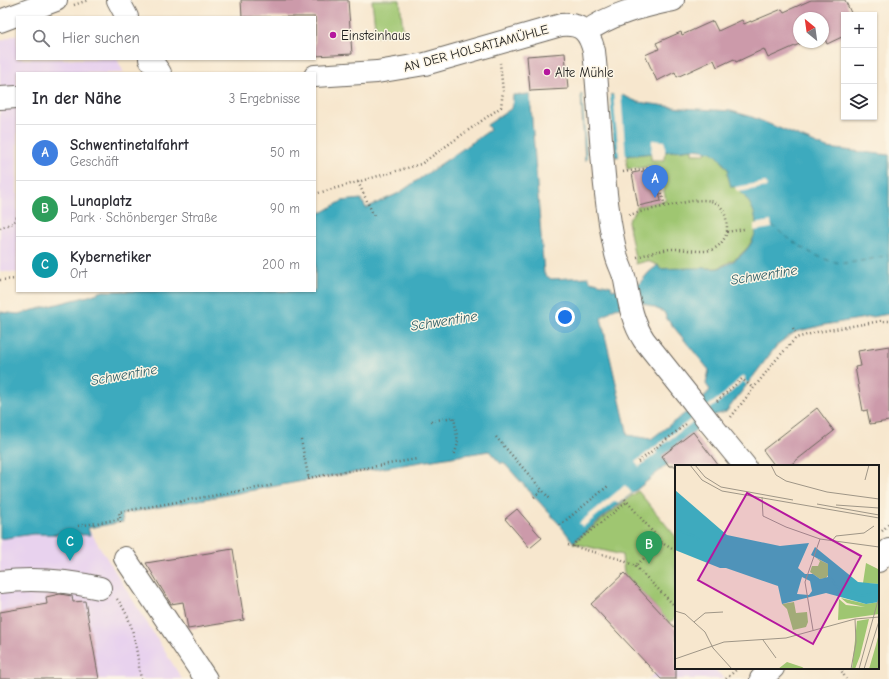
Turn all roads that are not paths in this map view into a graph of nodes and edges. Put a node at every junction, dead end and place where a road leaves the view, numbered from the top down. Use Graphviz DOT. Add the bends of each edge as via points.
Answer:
graph roads {
  1 [pos="56,0"];
  2 [pos="118,0"];
  3 [pos="667,1"];
  4 [pos="126,16"];
  5 [pos="0,21"];
  6 [pos="586,32"];
  7 [pos="151,60"];
  8 [pos="159,72"];
  9 [pos="316,76"];
  10 [pos="16,97"];
  11 [pos="0,98"];
  12 [pos="744,465"];
  13 [pos="889,550"];
  14 [pos="125,558"];
  15 [pos="879,560"];
  16 [pos="0,582"];
  17 [pos="100,588"];
  18 [pos="772,669"];
  19 [pos="206,679"];
  20 [pos="761,679"];
  1 -- 5 [label="street"];
  2 -- 4 [label="street"];
  3 -- 6 [label="street" via="613,16"];
  6 -- 9 [label="street, AN DER HOLSATIAMÜHLE" via="575,26 561,25 425,64 377,72"];
  6 -- 12 [label="street, bridge" via="594,51 613,171 607,198 616,255 639,334 695,404 718,422"];
  7 -- 8 [label="street"];
  10 -- 11 [label="street"];
  13 -- 15 [label="street"];
  14 -- 19 [label="street"];
  16 -- 17 [label="street" via="43,581"];
  18 -- 20 [label="street"];
}
